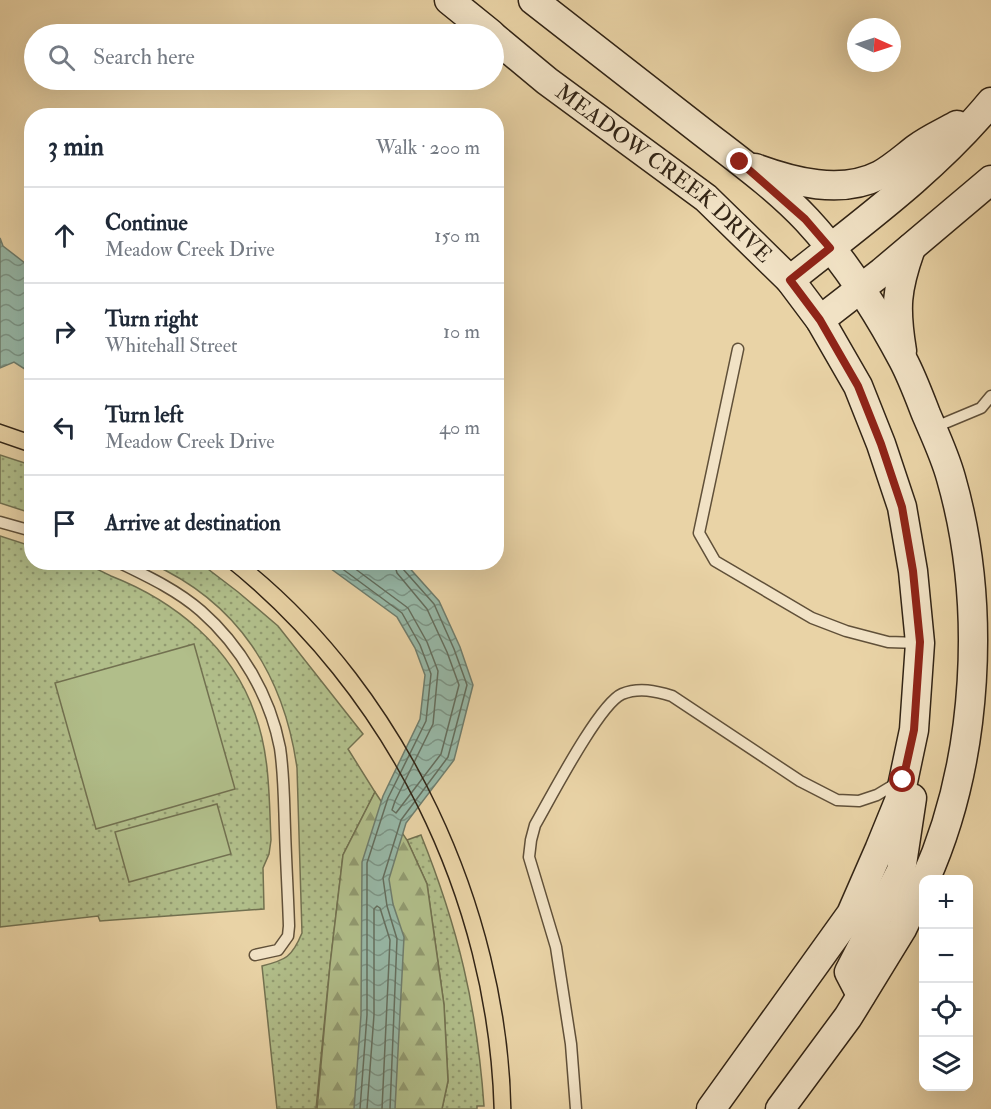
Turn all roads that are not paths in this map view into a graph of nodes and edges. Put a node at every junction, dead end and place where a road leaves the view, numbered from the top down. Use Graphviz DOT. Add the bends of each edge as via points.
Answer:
graph roads {
  1 [pos="449,0"];
  2 [pos="533,0"];
  3 [pos="478,24"];
  4 [pos="504,46"];
  5 [pos="988,106"];
  6 [pos="740,162"];
  7 [pos="991,180"];
  8 [pos="830,248"];
  9 [pos="911,248"];
  10 [pos="790,280"];
  11 [pos="861,289"];
  12 [pos="820,320"];
  13 [pos="738,349"];
  14 [pos="904,361"];
  15 [pos="991,396"];
  16 [pos="933,428"];
  17 [pos="0,522"];
  18 [pos="24,529"];
  19 [pos="133,570"];
  20 [pos="920,642"];
  21 [pos="914,730"];
  22 [pos="903,780"];
  23 [pos="927,875"];
  24 [pos="919,892"];
  25 [pos="255,955"];
  26 [pos="861,996"];
  27 [pos="576,1109"];
  28 [pos="711,1109"];
  29 [pos="780,1109"];
  1 -- 3 [label="street, MEADOW CREEK DRIVE"];
  2 -- 6 [label="street"];
  4 -- 10 [label="street, MEADOW CREEK DRIVE" via="706,198"];
  5 -- 6 [label="street" via="879,175 844,185 794,180"];
  5 -- 8 [label="street" via="931,165"];
  6 -- 8 [label="street" via="805,219"];
  7 -- 9 [label="street"];
  8 -- 10 [label="street"];
  8 -- 11 [label="street"];
  9 -- 11 [label="street"];
  9 -- 14 [label="street" via="897,296"];
  10 -- 12 [label="street, MEADOW CREEK DRIVE"];
  11 -- 12 [label="street"];
  11 -- 14 [label="street"];
  12 -- 20 [label="street, MEADOW CREEK DRIVE" via="858,386 902,507"];
  13 -- 20 [label="lane" via="699,533 715,561 812,618 888,642"];
  14 -- 16 [label="street"];
  15 -- 16 [label="lane" via="981,408"];
  16 -- 23 [label="street" via="951,478 968,558 973,641 969,723 956,789 940,846"];
  17 -- 18 [label="lane"];
  19 -- 25 [label="lane" via="201,610 241,656 271,716 280,748 289,926 288,936 278,950"];
  20 -- 21 [label="street, MEADOW CREEK DRIVE"];
  21 -- 22 [label="street, MEADOW CREEK DRIVE"];
  21 -- 26 [label="street" via="911,809 901,871 849,972"];
  22 -- 27 [label="lane" via="859,801 837,801 672,696 649,689 621,694 597,719 535,825 531,840 530,856 556,947 571,1044"];
  22 -- 28 [label="street, MEADOW CREEK DRIVE" via="899,801 851,914"];
  24 -- 26 [label="street" via="902,929"];
  26 -- 29 [label="street"];
}
